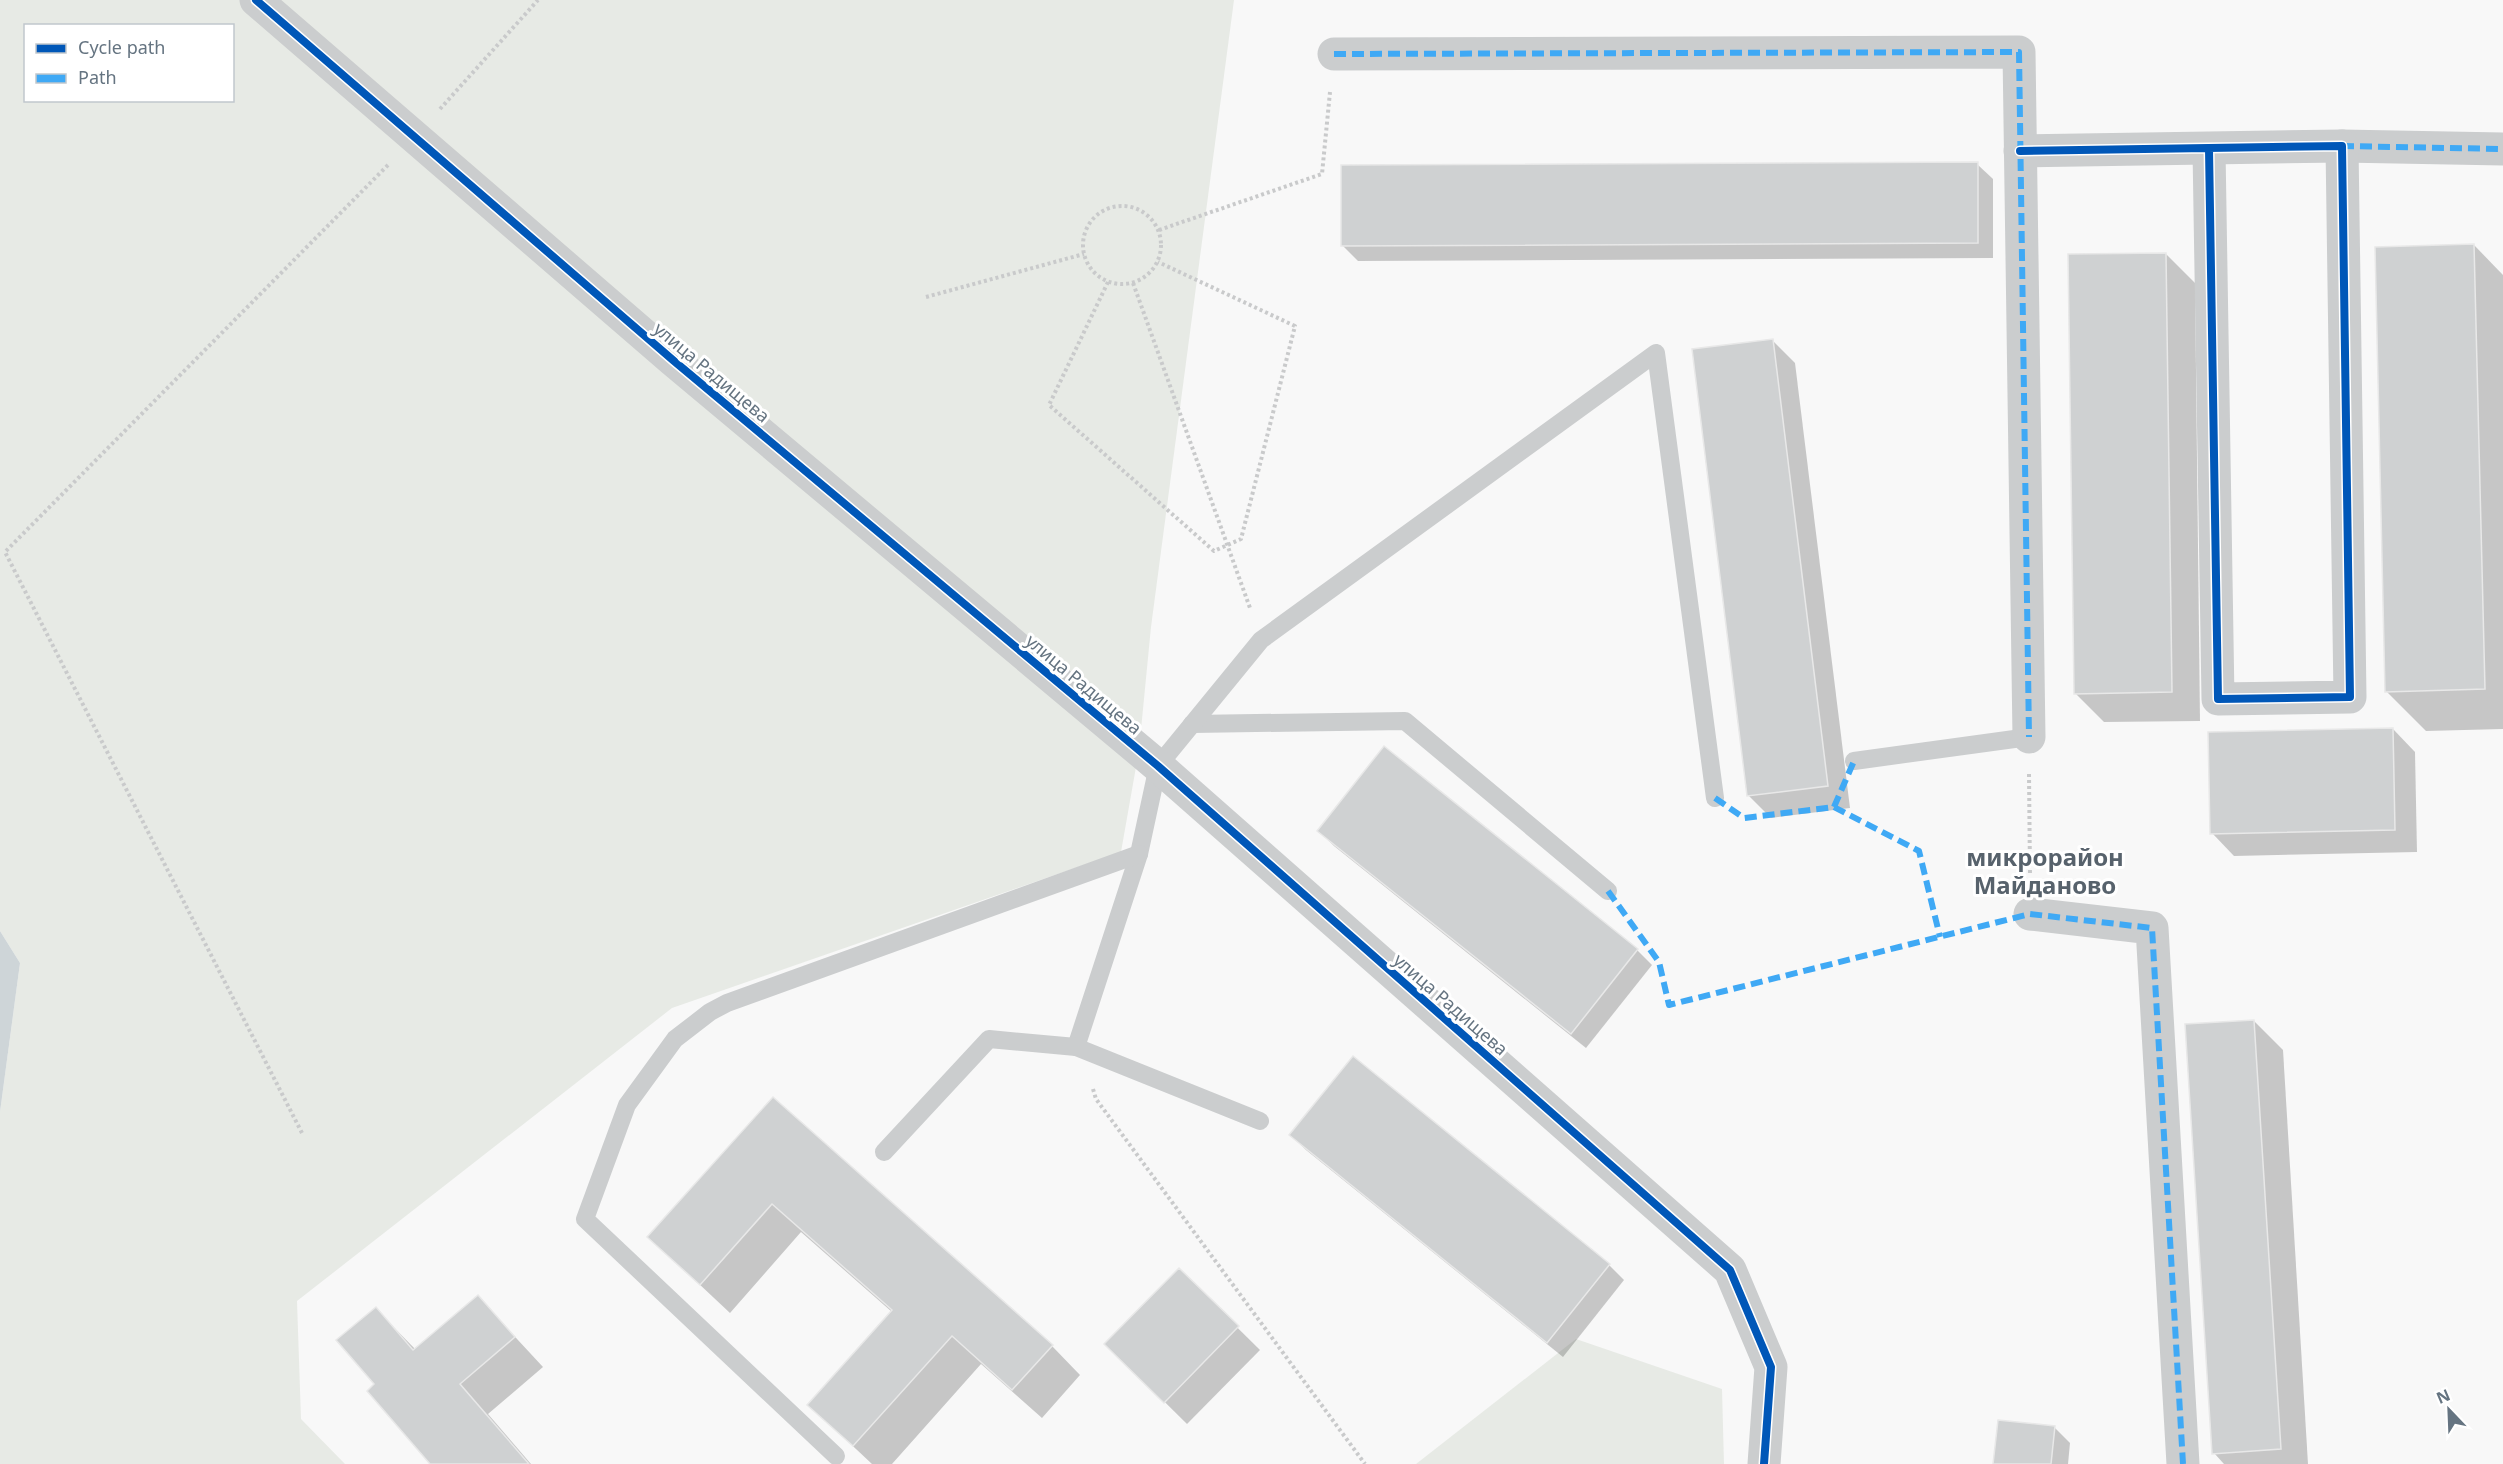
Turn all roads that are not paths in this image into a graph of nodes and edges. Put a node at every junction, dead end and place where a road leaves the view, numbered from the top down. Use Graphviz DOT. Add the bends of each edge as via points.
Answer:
graph roads {
  1 [pos="256,0"];
  2 [pos="1334,54"];
  3 [pos="2342,146"];
  4 [pos="2210,149"];
  5 [pos="2503,149"];
  6 [pos="2020,151"];
  7 [pos="1192,724"];
  8 [pos="2029,737"];
  9 [pos="1854,761"];
  10 [pos="1158,765"];
  11 [pos="1715,798"];
  12 [pos="1139,854"];
  13 [pos="1608,891"];
  14 [pos="2030,914"];
  15 [pos="1076,1047"];
  16 [pos="1260,1120"];
  17 [pos="884,1152"];
  18 [pos="836,1456"];
  19 [pos="1764,1464"];
  20 [pos="2183,1464"];
  1 -- 10 [label="street, улица Радищева" via="674,361"];
  2 -- 6 [label="street" via="2019,52"];
  3 -- 4 [label="street"];
  3 -- 4 [label="street" via="2350,697 2217,699"];
  3 -- 5 [label="street"];
  4 -- 6 [label="street"];
  6 -- 8 [label="street"];
  7 -- 10 [label="lane"];
  7 -- 11 [label="lane" via="1261,640 1656,353"];
  7 -- 13 [label="lane" via="1405,722"];
  8 -- 9 [label="lane"];
  10 -- 12 [label="lane"];
  10 -- 19 [label="street, улица Радищева" via="1730,1270 1771,1367"];
  12 -- 15 [label="lane"];
  12 -- 18 [label="lane" via="727,1003 675,1039 627,1105 585,1219"];
  14 -- 20 [label="street" via="2152,928"];
  15 -- 16 [label="lane"];
  15 -- 17 [label="lane" via="990,1039"];
}
